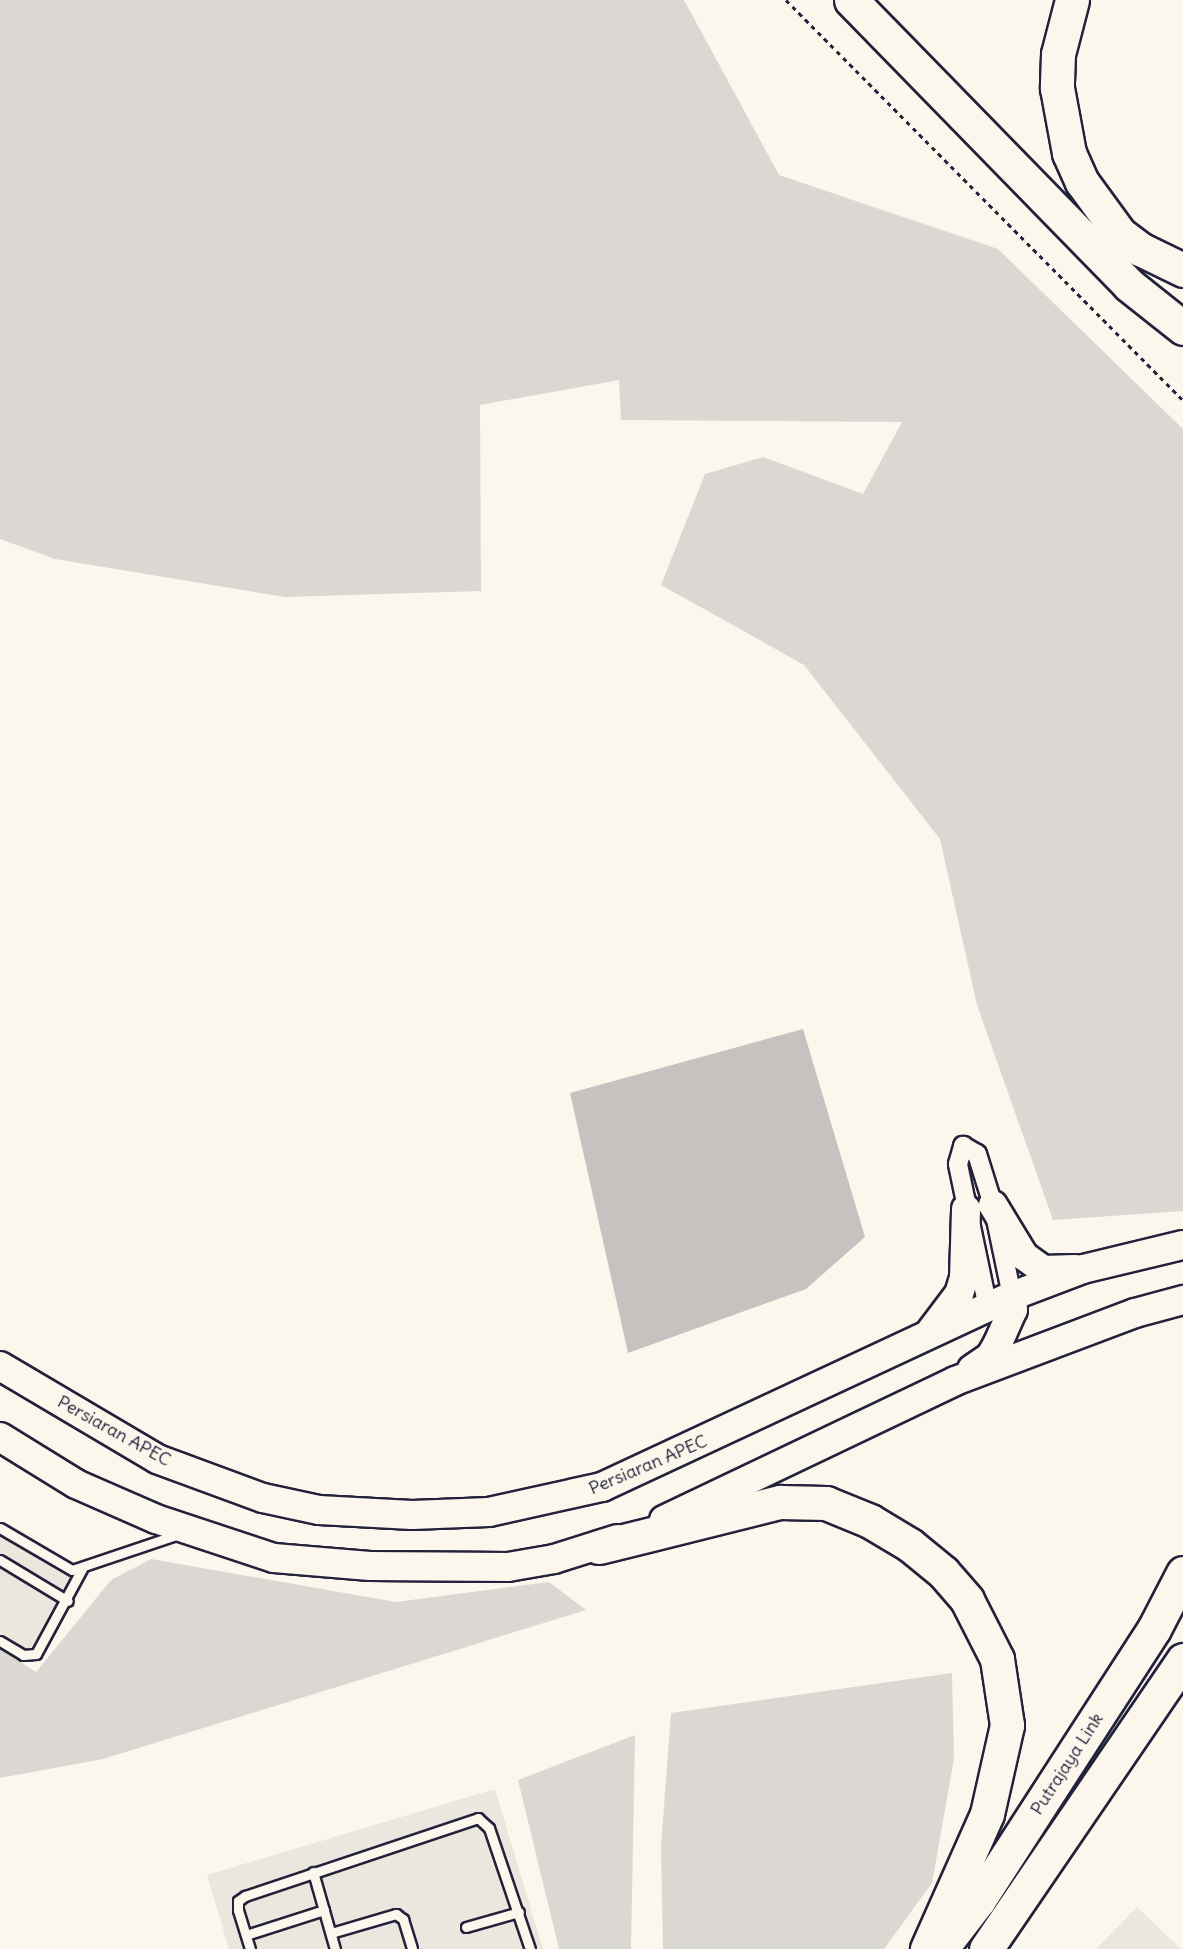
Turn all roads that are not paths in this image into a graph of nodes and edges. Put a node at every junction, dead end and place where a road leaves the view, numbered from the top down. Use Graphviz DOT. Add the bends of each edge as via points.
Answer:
graph roads {
  1 [pos="851,0"];
  2 [pos="1072,0"];
  3 [pos="1183,270"];
  4 [pos="1183,328"];
  5 [pos="980,1207"];
  6 [pos="1183,1245"];
  7 [pos="1083,1269"];
  8 [pos="1183,1300"];
  9 [pos="1002,1310"];
  10 [pos="1078,1334"];
  11 [pos="928,1335"];
  12 [pos="0,1366"];
  13 [pos="955,1381"];
  14 [pos="0,1437"];
  15 [pos="0,1527"];
  16 [pos="190,1531"];
  17 [pos="599,1547"];
  18 [pos="0,1560"];
  19 [pos="82,1569"];
  20 [pos="1183,1573"];
  21 [pos="68,1601"];
  22 [pos="0,1641"];
  23 [pos="1183,1660"];
  24 [pos="313,1872"];
  25 [pos="324,1910"];
  26 [pos="519,1912"];
  27 [pos="466,1928"];
  28 [pos="331,1933"];
  29 [pos="246,1935"];
  30 [pos="250,1949"];
  31 [pos="335,1949"];
  32 [pos="412,1949"];
  33 [pos="530,1949"];
  34 [pos="927,1949"];
  35 [pos="941,1949"];
  36 [pos="986,1949"];
  1 -- 4 [label="highway" via="1129,285"];
  2 -- 3 [label="highway" via="1058,54 1057,88 1069,153 1082,182 1120,234 1140,249"];
  5 -- 7 [label="main road" via="1024,1256 1043,1270"];
  5 -- 9 [label="street"];
  5 -- 9 [label="street"];
  5 -- 11 [label="main road" via="964,1278 948,1311"];
  6 -- 7 [label="main road, Persiaran APEC"];
  7 -- 9 [label="main road, Persiaran APEC"];
  8 -- 10 [label="main road"];
  9 -- 10 [label="main road" via="1037,1336"];
  9 -- 11 [label="main road, Persiaran APEC"];
  9 -- 13 [label="main road" via="990,1357"];
  10 -- 13 [label="main road"];
  11 -- 12 [label="main road, Persiaran APEC" via="602,1487 546,1502 478,1513 412,1515 318,1510 263,1498 158,1459"];
  13 -- 17 [label="main road" via="694,1508"];
  14 -- 16 [label="main road" via="76,1484"];
  15 -- 19 [label="lane" via="63,1566"];
  16 -- 17 [label="main road" via="274,1558 370,1566 508,1567"];
  16 -- 19 [label="lane"];
  17 -- 34 [label="highway" via="780,1502 826,1503 870,1521 910,1545 961,1593 997,1659 1007,1725 987,1814"];
  18 -- 21 [label="lane"];
  19 -- 21 [label="lane"];
  20 -- 35 [label="highway, Putrajaya Link" via="1147,1640 978,1901"];
  21 -- 22 [label="lane" via="36,1654 23,1655"];
  23 -- 36 [label="highway"];
  24 -- 25 [label="lane"];
  24 -- 26 [label="lane" via="478,1818 489,1828"];
  24 -- 29 [label="lane" via="238,1901"];
  25 -- 28 [label="lane"];
  25 -- 29 [label="lane"];
  26 -- 27 [label="lane"];
  26 -- 33 [label="lane"];
  28 -- 31 [label="lane"];
  28 -- 32 [label="lane" via="396,1914 403,1919"];
  29 -- 30 [label="lane"];
}
